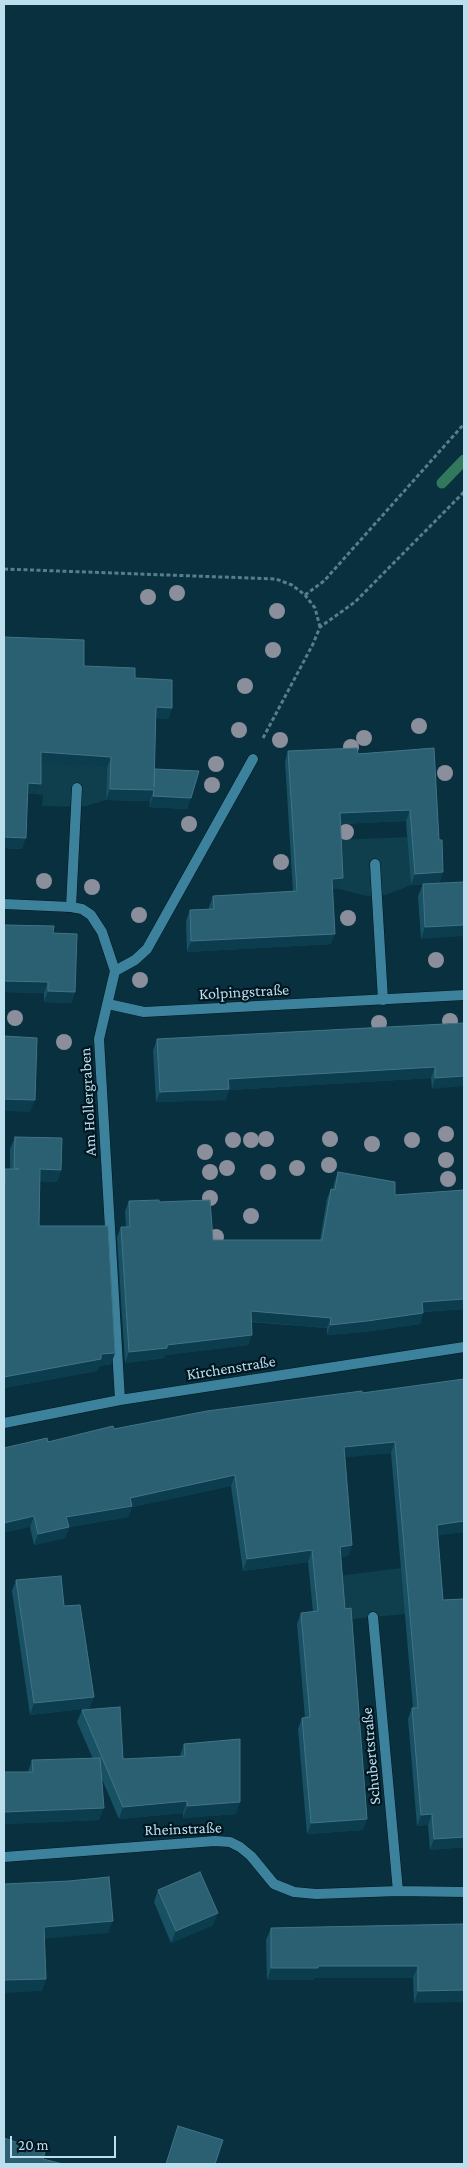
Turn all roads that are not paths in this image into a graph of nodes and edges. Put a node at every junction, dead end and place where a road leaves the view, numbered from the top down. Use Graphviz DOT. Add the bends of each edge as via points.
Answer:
graph roads {
  1 [pos="253,759"];
  2 [pos="77,788"];
  3 [pos="375,864"];
  4 [pos="4,904"];
  5 [pos="71,906"];
  6 [pos="114,971"];
  7 [pos="464,995"];
  8 [pos="382,1000"];
  9 [pos="108,1004"];
  10 [pos="464,1347"];
  11 [pos="120,1400"];
  12 [pos="4,1423"];
  13 [pos="373,1617"];
  14 [pos="4,1857"];
  15 [pos="398,1891"];
  16 [pos="464,1892"];
  1 -- 6 [label="street" via="147,949"];
  2 -- 5 [label="street"];
  3 -- 8 [label="street"];
  4 -- 5 [label="street"];
  5 -- 6 [label="street" via="97,922"];
  6 -- 9 [label="street, Am Hollergraben"];
  7 -- 8 [label="street, Kolpingstraße"];
  8 -- 9 [label="street, Kolpingstraße" via="144,1012"];
  9 -- 11 [label="street, Am Hollergraben" via="100,1039"];
  10 -- 11 [label="street, Kirchenstraße"];
  11 -- 12 [label="street, Kirchenstraße"];
  13 -- 15 [label="street, Schubertstraße"];
  14 -- 15 [label="street, Rheinstraße" via="230,1842 251,1856 274,1884 294,1892"];
  15 -- 16 [label="street, Rheinstraße"];
}
